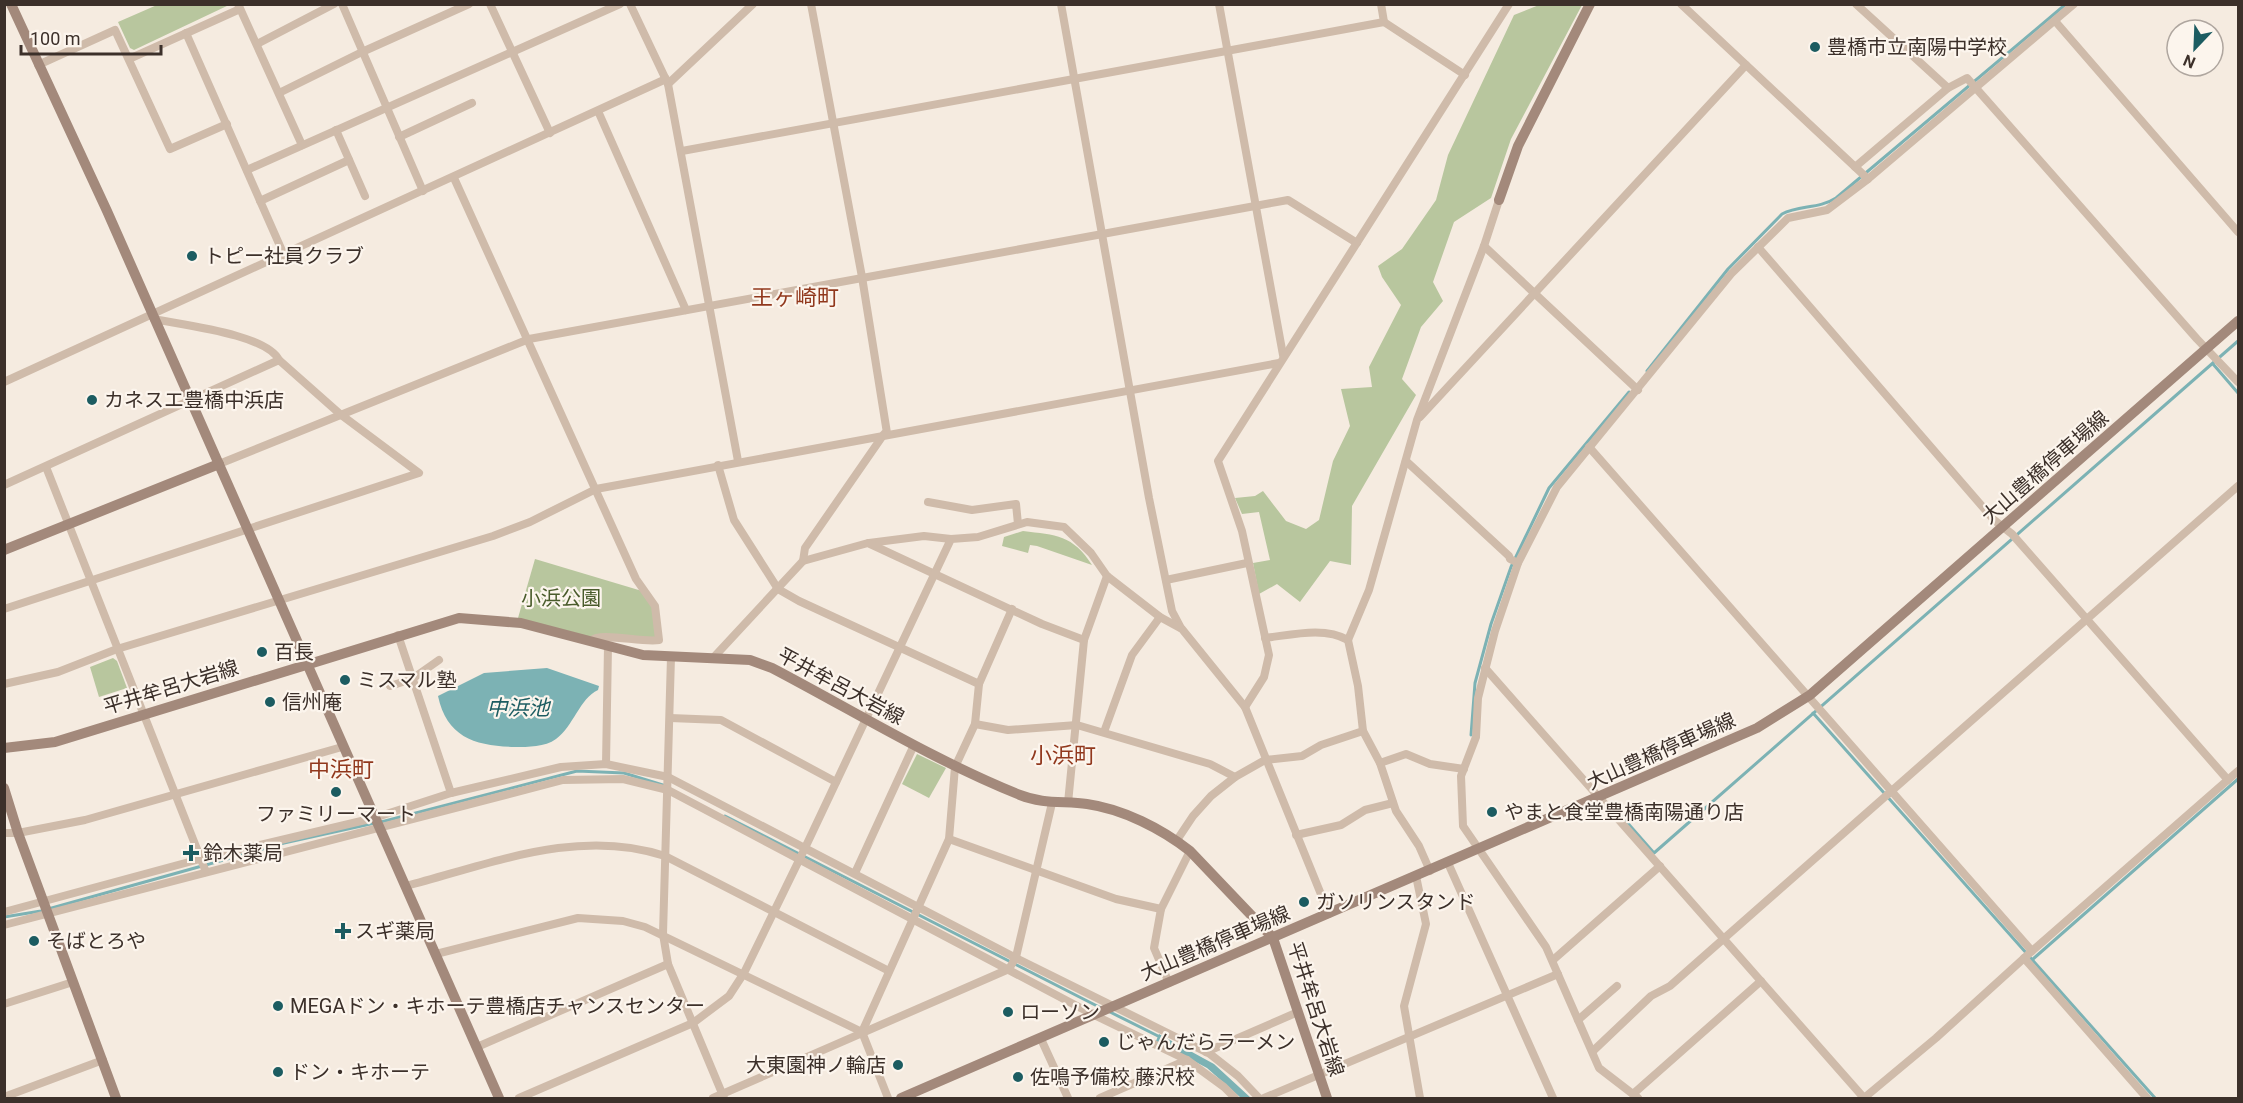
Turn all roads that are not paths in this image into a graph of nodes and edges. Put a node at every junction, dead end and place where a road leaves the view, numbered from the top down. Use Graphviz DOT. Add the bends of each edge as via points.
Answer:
graph roads {
  1 [pos="10,4"];
  2 [pos="334,4"];
  3 [pos="342,4"];
  4 [pos="469,4"];
  5 [pos="490,4"];
  6 [pos="620,4"];
  7 [pos="630,4"];
  8 [pos="753,4"];
  9 [pos="811,4"];
  10 [pos="1061,4"];
  11 [pos="1219,4"];
  12 [pos="1381,4"];
  13 [pos="1509,4"];
  14 [pos="1590,4"];
  15 [pos="1681,4"];
  16 [pos="1856,4"];
  17 [pos="2074,4"];
  18 [pos="239,7"];
  19 [pos="2055,21"];
  20 [pos="1384,22"];
  21 [pos="186,33"];
  22 [pos="257,44"];
  23 [pos="1228,51"];
  24 [pos="362,52"];
  25 [pos="512,52"];
  26 [pos="129,59"];
  27 [pos="38,65"];
  28 [pos="1746,65"];
  29 [pos="1465,75"];
  30 [pos="1075,78"];
  31 [pos="667,82"];
  32 [pos="1948,88"];
  33 [pos="1976,89"];
  34 [pos="279,93"];
  35 [pos="472,103"];
  36 [pos="387,108"];
  37 [pos="598,111"];
  38 [pos="833,121"];
  39 [pos="227,124"];
  40 [pos="336,130"];
  41 [pos="550,133"];
  42 [pos="399,137"];
  43 [pos="302,145"];
  44 [pos="682,151"];
  45 [pos="349,160"];
  46 [pos="247,170"];
  47 [pos="1858,170"];
  48 [pos="454,178"];
  49 [pos="1868,179"];
  50 [pos="423,191"];
  51 [pos="365,196"];
  52 [pos="1499,200"];
  53 [pos="260,201"];
  54 [pos="1257,206"];
  55 [pos="2238,232"];
  56 [pos="1101,234"];
  57 [pos="1357,243"];
  58 [pos="1484,246"];
  59 [pos="1758,247"];
  60 [pos="284,255"];
  61 [pos="861,277"];
  62 [pos="1534,293"];
  63 [pos="709,305"];
  64 [pos="686,310"];
  65 [pos="153,317"];
  66 [pos="2238,321"];
  67 [pos="529,339"];
  68 [pos="2211,351"];
  69 [pos="1281,359"];
  70 [pos="279,360"];
  71 [pos="4,382"];
  72 [pos="2238,382"];
  73 [pos="1635,387"];
  74 [pos="1129,389"];
  75 [pos="190,401"];
  76 [pos="340,414"];
  77 [pos="1417,420"];
  78 [pos="885,434"];
  79 [pos="1589,447"];
  80 [pos="738,461"];
  81 [pos="1406,461"];
  82 [pos="219,464"];
  83 [pos="718,465"];
  84 [pos="46,467"];
  85 [pos="4,485"];
  86 [pos="2238,486"];
  87 [pos="596,489"];
  88 [pos="928,502"];
  89 [pos="67,524"];
  90 [pos="1018,524"];
  91 [pos="2004,526"];
  92 [pos="248,531"];
  93 [pos="951,539"];
  94 [pos="868,543"];
  95 [pos="4,550"];
  96 [pos="803,561"];
  97 [pos="1514,561"];
  98 [pos="1247,563"];
  99 [pos="935,573"];
  100 [pos="1107,576"];
  101 [pos="1166,580"];
  102 [pos="92,582"];
  103 [pos="778,589"];
  104 [pos="278,602"];
  105 [pos="4,609"];
  106 [pos="1012,609"];
  107 [pos="1160,617"];
  108 [pos="2087,619"];
  109 [pos="1182,629"];
  110 [pos="398,635"];
  111 [pos="1265,638"];
  112 [pos="592,640"];
  113 [pos="1084,640"];
  114 [pos="1348,640"];
  115 [pos="608,646"];
  116 [pos="900,647"];
  117 [pos="117,649"];
  118 [pos="670,657"];
  119 [pos="714,657"];
  120 [pos="439,660"];
  121 [pos="306,664"];
  122 [pos="1485,668"];
  123 [pos="412,679"];
  124 [pos="4,684"];
  125 [pos="979,684"];
  126 [pos="390,686"];
  127 [pos="1813,699"];
  128 [pos="1245,707"];
  129 [pos="143,714"];
  130 [pos="865,717"];
  131 [pos="670,718"];
  132 [pos="975,724"];
  133 [pos="1077,725"];
  134 [pos="1363,731"];
  135 [pos="1104,732"];
  136 [pos="914,745"];
  137 [pos="342,747"];
  138 [pos="4,748"];
  139 [pos="1265,760"];
  140 [pos="1380,763"];
  141 [pos="606,764"];
  142 [pos="955,767"];
  143 [pos="1464,769"];
  144 [pos="2238,771"];
  145 [pos="668,777"];
  146 [pos="1235,777"];
  147 [pos="2228,780"];
  148 [pos="836,782"];
  149 [pos="4,788"];
  150 [pos="668,790"];
  151 [pos="1890,790"];
  152 [pos="451,793"];
  153 [pos="175,794"];
  154 [pos="1600,797"];
  155 [pos="1068,802"];
  156 [pos="1052,803"];
  157 [pos="1393,803"];
  158 [pos="374,818"];
  159 [pos="380,829"];
  160 [pos="4,832"];
  161 [pos="18,833"];
  162 [pos="1296,835"];
  163 [pos="950,839"];
  164 [pos="1177,840"];
  165 [pos="805,848"];
  166 [pos="1478,849"];
  167 [pos="1190,851"];
  168 [pos="665,856"];
  169 [pos="200,859"];
  170 [pos="799,860"];
  171 [pos="1448,863"];
  172 [pos="1660,866"];
  173 [pos="1034,871"];
  174 [pos="1430,871"];
  175 [pos="206,872"];
  176 [pos="855,873"];
  177 [pos="1416,876"];
  178 [pos="406,886"];
  179 [pos="43,902"];
  180 [pos="919,907"];
  181 [pos="1161,909"];
  182 [pos="4,912"];
  183 [pos="774,912"];
  184 [pos="48,914"];
  185 [pos="1329,914"];
  186 [pos="913,919"];
  187 [pos="4,925"];
  188 [pos="663,934"];
  189 [pos="1273,938"];
  190 [pos="1723,938"];
  191 [pos="436,954"];
  192 [pos="2028,954"];
  193 [pos="1016,957"];
  194 [pos="1553,960"];
  195 [pos="668,964"];
  196 [pos="1009,969"];
  197 [pos="889,971"];
  198 [pos="744,973"];
  199 [pos="1558,974"];
  200 [pos="1761,981"];
  201 [pos="73,982"];
  202 [pos="1169,983"];
  203 [pos="1617,986"];
  204 [pos="1508,996"];
  205 [pos="4,1004"];
  206 [pos="1115,1007"];
  207 [pos="1298,1012"];
  208 [pos="1097,1014"];
  209 [pos="1578,1020"];
  210 [pos="693,1023"];
  211 [pos="862,1032"];
  212 [pos="1409,1037"];
  213 [pos="1041,1039"];
  214 [pos="477,1047"];
  215 [pos="1593,1051"];
  216 [pos="1206,1052"];
  217 [pos="103,1060"];
  218 [pos="1187,1060"];
  219 [pos="1320,1075"];
  220 [pos="723,1096"];
  221 [pos="1635,1096"];
  222 [pos="4,1097"];
  223 [pos="116,1098"];
  224 [pos="499,1098"];
  225 [pos="519,1098"];
  226 [pos="713,1098"];
  227 [pos="888,1098"];
  228 [pos="901,1098"];
  229 [pos="1068,1098"];
  230 [pos="1100,1098"];
  231 [pos="1235,1098"];
  232 [pos="1258,1098"];
  233 [pos="1263,1098"];
  234 [pos="1326,1098"];
  235 [pos="1420,1098"];
  236 [pos="1553,1098"];
  237 [pos="2147,1098"];
  1 -- 27 [label="main road"];
  2 -- 22 [label="street"];
  3 -- 24 [label="street"];
  4 -- 24 [label="street"];
  5 -- 25 [label="street"];
  6 -- 25 [label="street"];
  7 -- 31 [label="street"];
  8 -- 31 [label="street"];
  9 -- 38 [label="street"];
  10 -- 30 [label="street"];
  11 -- 23 [label="street"];
  12 -- 20 [label="street"];
  13 -- 29 [label="street"];
  14 -- 52 [label="main road" via="1518,146"];
  15 -- 28 [label="street"];
  16 -- 32 [label="street"];
  17 -- 19 [label="street"];
  18 -- 21 [label="street"];
  18 -- 22 [label="street"];
  19 -- 33 [label="street"];
  19 -- 55 [label="street"];
  20 -- 23 [label="street"];
  20 -- 29 [label="street"];
  21 -- 26 [label="street"];
  21 -- 39 [label="street"];
  22 -- 34 [label="street"];
  23 -- 30 [label="street"];
  23 -- 54 [label="street"];
  24 -- 34 [label="street"];
  24 -- 36 [label="street"];
  25 -- 36 [label="street"];
  25 -- 41 [label="street"];
  26 -- 27 [label="street" via="116,30"];
  26 -- 39 [label="street" via="170,149"];
  27 -- 65 [label="main road"];
  28 -- 47 [label="street"];
  28 -- 62 [label="street"];
  29 -- 57 [label="street"];
  30 -- 38 [label="street"];
  30 -- 56 [label="street"];
  31 -- 37 [label="street"];
  31 -- 44 [label="street"];
  32 -- 33 [label="street" via="1967,78"];
  32 -- 47 [label="street"];
  33 -- 49 [label="street"];
  33 -- 68 [label="street"];
  34 -- 43 [label="street"];
  35 -- 42 [label="street"];
  36 -- 40 [label="street"];
  36 -- 42 [label="street"];
  37 -- 41 [label="street"];
  37 -- 64 [label="street"];
  38 -- 44 [label="street"];
  38 -- 61 [label="street"];
  39 -- 46 [label="street"];
  40 -- 43 [label="street"];
  40 -- 45 [label="street"];
  41 -- 48 [label="street"];
  42 -- 50 [label="street"];
  43 -- 46 [label="street"];
  44 -- 63 [label="street"];
  45 -- 51 [label="street"];
  45 -- 53 [label="street"];
  46 -- 53 [label="street"];
  47 -- 49 [label="street"];
  48 -- 50 [label="street"];
  48 -- 67 [label="street"];
  49 -- 59 [label="street" via="1827,210 1788,218"];
  50 -- 60 [label="street"];
  52 -- 58 [label="street"];
  53 -- 60 [label="street"];
  54 -- 56 [label="street"];
  54 -- 57 [label="street" via="1288,200"];
  54 -- 69 [label="street"];
  56 -- 61 [label="street"];
  56 -- 74 [label="street"];
  57 -- 69 [label="street"];
  58 -- 62 [label="street"];
  58 -- 77 [label="street"];
  59 -- 73 [label="street"];
  59 -- 91 [label="street" via="1994,520"];
  60 -- 65 [label="street"];
  61 -- 63 [label="street"];
  61 -- 78 [label="street"];
  62 -- 73 [label="street"];
  62 -- 77 [label="street"];
  63 -- 64 [label="street"];
  63 -- 80 [label="street"];
  64 -- 67 [label="street"];
  65 -- 70 [label="street" via="244,336 276,354"];
  65 -- 71 [label="street"];
  65 -- 75 [label="main road"];
  66 -- 68 [label="main road, 大山豊橋停車場線"];
  67 -- 76 [label="street"];
  67 -- 87 [label="street"];
  68 -- 72 [label="street"];
  68 -- 91 [label="main road, 大山豊橋停車場線"];
  69 -- 74 [label="street"];
  69 -- 98 [label="street" via="1218,461 1242,531"];
  70 -- 75 [label="street"];
  70 -- 76 [label="street"];
  73 -- 79 [label="street"];
  74 -- 78 [label="street"];
  74 -- 101 [label="street"];
  75 -- 82 [label="main road"];
  75 -- 84 [label="street"];
  76 -- 82 [label="street"];
  76 -- 92 [label="street" via="418,473"];
  77 -- 81 [label="street"];
  78 -- 80 [label="street"];
  78 -- 96 [label="street" via="805,548"];
  79 -- 97 [label="street" via="1551,496"];
  79 -- 127 [label="street"];
  80 -- 83 [label="street"];
  81 -- 97 [label="street"];
  81 -- 114 [label="street" via="1369,591"];
  82 -- 89 [label="main road"];
  82 -- 92 [label="main road"];
  83 -- 87 [label="street"];
  83 -- 103 [label="street" via="734,520"];
  84 -- 85 [label="street"];
  84 -- 89 [label="street"];
  86 -- 108 [label="street"];
  87 -- 104 [label="street" via="531,522 493,536"];
  87 -- 112 [label="street" via="636,579 655,606 660,636 649,642 602,637"];
  88 -- 90 [label="street" via="963,510 1016,504"];
  89 -- 95 [label="main road"];
  89 -- 102 [label="street"];
  90 -- 93 [label="street" via="978,537"];
  90 -- 100 [label="street" via="1064,527 1091,553"];
  91 -- 108 [label="street"];
  91 -- 127 [label="main road, 大山豊橋停車場線"];
  92 -- 102 [label="street"];
  92 -- 104 [label="main road"];
  93 -- 94 [label="street" via="924,536"];
  93 -- 99 [label="street"];
  94 -- 96 [label="street"];
  94 -- 99 [label="street"];
  96 -- 103 [label="street"];
  97 -- 122 [label="street"];
  98 -- 101 [label="street"];
  98 -- 111 [label="street"];
  99 -- 106 [label="street"];
  99 -- 116 [label="street"];
  100 -- 107 [label="street"];
  100 -- 113 [label="street"];
  101 -- 109 [label="street" via="1172,610"];
  102 -- 105 [label="street"];
  102 -- 117 [label="street"];
  103 -- 116 [label="street"];
  103 -- 119 [label="street"];
  104 -- 117 [label="street"];
  104 -- 121 [label="main road"];
  106 -- 113 [label="street"];
  106 -- 125 [label="street"];
  107 -- 109 [label="street"];
  107 -- 135 [label="street" via="1132,655"];
  108 -- 147 [label="street"];
  108 -- 151 [label="street"];
  109 -- 128 [label="street"];
  110 -- 112 [label="main road, 平井牟呂大岩線" via="446,620 471,618 521,623"];
  110 -- 121 [label="main road, 平井牟呂大岩線"];
  110 -- 123 [label="street"];
  111 -- 114 [label="street" via="1313,632"];
  111 -- 128 [label="street" via="1269,655 1266,670"];
  112 -- 115 [label="main road, 平井牟呂大岩線"];
  113 -- 133 [label="street"];
  114 -- 134 [label="street"];
  115 -- 118 [label="main road, 平井牟呂大岩線"];
  115 -- 141 [label="street"];
  116 -- 125 [label="street"];
  116 -- 130 [label="street"];
  117 -- 124 [label="street" via="58,672"];
  117 -- 129 [label="street"];
  118 -- 119 [label="main road, 平井牟呂大岩線"];
  118 -- 131 [label="street"];
  119 -- 130 [label="main road, 平井牟呂大岩線" via="750,660 772,668"];
  120 -- 123 [label="street"];
  121 -- 129 [label="main road, 平井牟呂大岩線"];
  121 -- 137 [label="main road"];
  122 -- 143 [label="street" via="1478,698 1476,737"];
  122 -- 154 [label="street"];
  123 -- 126 [label="street"];
  123 -- 152 [label="street"];
  125 -- 132 [label="street"];
  127 -- 151 [label="street"];
  127 -- 154 [label="main road, 大山豊橋停車場線"];
  128 -- 139 [label="street"];
  129 -- 138 [label="main road, 平井牟呂大岩線" via="55,742"];
  129 -- 153 [label="street"];
  130 -- 136 [label="main road, 平井牟呂大岩線"];
  130 -- 148 [label="street"];
  131 -- 145 [label="street"];
  131 -- 148 [label="street" via="721,720"];
  132 -- 133 [label="street" via="1008,729"];
  132 -- 142 [label="street"];
  133 -- 135 [label="street"];
  133 -- 155 [label="street"];
  134 -- 139 [label="street" via="1302,756"];
  134 -- 140 [label="street"];
  135 -- 146 [label="street" via="1210,764"];
  136 -- 142 [label="main road, 平井牟呂大岩線"];
  136 -- 176 [label="street"];
  137 -- 153 [label="street"];
  137 -- 158 [label="main road"];
  139 -- 146 [label="street"];
  139 -- 162 [label="street"];
  140 -- 143 [label="street" via="1407,754 1430,764"];
  140 -- 157 [label="street"];
  141 -- 145 [label="street"];
  141 -- 152 [label="street" via="561,767"];
  142 -- 156 [label="main road, 平井牟呂大岩線" via="1023,796"];
  142 -- 163 [label="street"];
  143 -- 166 [label="street" via="1460,783 1463,826"];
  144 -- 147 [label="street"];
  145 -- 150 [label="street"];
  145 -- 165 [label="street"];
  146 -- 164 [label="street" via="1204,803"];
  147 -- 192 [label="street"];
  148 -- 165 [label="street"];
  149 -- 161 [label="main road"];
  150 -- 159 [label="street" via="623,779 563,780"];
  150 -- 168 [label="street"];
  150 -- 170 [label="street"];
  151 -- 190 [label="street"];
  151 -- 192 [label="street"];
  152 -- 158 [label="street"];
  153 -- 161 [label="street" via="85,820"];
  153 -- 169 [label="street"];
  154 -- 166 [label="main road, 大山豊橋停車場線"];
  154 -- 172 [label="street"];
  155 -- 156 [label="main road, 平井牟呂大岩線"];
  155 -- 164 [label="main road, 平井牟呂大岩線" via="1107,808"];
  156 -- 173 [label="street"];
  157 -- 162 [label="street" via="1370,808 1335,827"];
  157 -- 174 [label="street"];
  158 -- 159 [label="main road"];
  158 -- 169 [label="street"];
  159 -- 175 [label="street"];
  159 -- 178 [label="main road"];
  160 -- 161 [label="street"];
  161 -- 179 [label="main road"];
  162 -- 185 [label="street"];
  163 -- 173 [label="street"];
  163 -- 180 [label="street"];
  164 -- 167 [label="main road, 平井牟呂大岩線"];
  165 -- 170 [label="street"];
  165 -- 176 [label="street"];
  166 -- 171 [label="main road, 大山豊橋停車場線"];
  166 -- 194 [label="street"];
  167 -- 181 [label="street"];
  167 -- 189 [label="main road, 平井牟呂大岩線"];
  168 -- 178 [label="street" via="612,843 569,845"];
  168 -- 183 [label="street"];
  168 -- 188 [label="street"];
  169 -- 175 [label="street"];
  169 -- 179 [label="street"];
  170 -- 183 [label="street"];
  170 -- 186 [label="street"];
  171 -- 174 [label="main road, 大山豊橋停車場線"];
  171 -- 204 [label="street"];
  172 -- 190 [label="street"];
  172 -- 194 [label="street"];
  173 -- 181 [label="street" via="1116,899"];
  173 -- 193 [label="street"];
  174 -- 177 [label="main road, 大山豊橋停車場線"];
  175 -- 184 [label="street"];
  176 -- 180 [label="street"];
  177 -- 185 [label="main road, 大山豊橋停車場線"];
  177 -- 212 [label="street" via="1426,924 1404,1006"];
  178 -- 191 [label="main road"];
  179 -- 182 [label="street"];
  179 -- 184 [label="main road"];
  180 -- 186 [label="street"];
  180 -- 193 [label="street"];
  181 -- 202 [label="street" via="1154,948"];
  183 -- 197 [label="street"];
  183 -- 198 [label="street"];
  184 -- 187 [label="street"];
  184 -- 201 [label="main road"];
  185 -- 189 [label="main road, 大山豊橋停車場線"];
  186 -- 196 [label="street"];
  186 -- 197 [label="street"];
  188 -- 191 [label="street" via="623,921 578,918"];
  188 -- 195 [label="street"];
  188 -- 198 [label="street"];
  189 -- 202 [label="main road, 大山豊橋停車場線"];
  189 -- 207 [label="main road, 平井牟呂大岩線"];
  190 -- 200 [label="street"];
  190 -- 215 [label="street" via="1670,986 1651,996"];
  191 -- 214 [label="main road"];
  192 -- 200 [label="street" via="1864,1098"];
  192 -- 237 [label="street"];
  193 -- 196 [label="street"];
  193 -- 206 [label="street"];
  194 -- 199 [label="street"];
  195 -- 210 [label="street"];
  195 -- 214 [label="street"];
  196 -- 208 [label="street"];
  196 -- 211 [label="street"];
  197 -- 211 [label="street"];
  198 -- 210 [label="street" via="729,996"];
  198 -- 211 [label="street"];
  199 -- 204 [label="street"];
  199 -- 209 [label="street"];
  200 -- 221 [label="street"];
  201 -- 205 [label="street"];
  201 -- 217 [label="main road"];
  202 -- 206 [label="main road, 大山豊橋停車場線"];
  203 -- 209 [label="street"];
  204 -- 212 [label="street"];
  204 -- 236 [label="street"];
  206 -- 208 [label="main road, 大山豊橋停車場線"];
  206 -- 216 [label="street"];
  207 -- 216 [label="street"];
  207 -- 219 [label="main road, 平井牟呂大岩線"];
  208 -- 213 [label="main road, 大山豊橋停車場線"];
  208 -- 218 [label="street"];
  209 -- 215 [label="street"];
  210 -- 220 [label="street"];
  210 -- 225 [label="street"];
  211 -- 220 [label="street"];
  211 -- 227 [label="street"];
  212 -- 219 [label="street"];
  212 -- 235 [label="street"];
  213 -- 228 [label="main road, 大山豊橋停車場線"];
  213 -- 229 [label="street"];
  214 -- 224 [label="main road"];
  215 -- 221 [label="street" via="1599,1068"];
  216 -- 232 [label="street" via="1238,1076"];
  217 -- 222 [label="street"];
  217 -- 223 [label="main road"];
  218 -- 230 [label="street"];
  218 -- 231 [label="street"];
  219 -- 233 [label="street"];
  219 -- 234 [label="main road, 平井牟呂大岩線"];
  220 -- 226 [label="street"];
}
